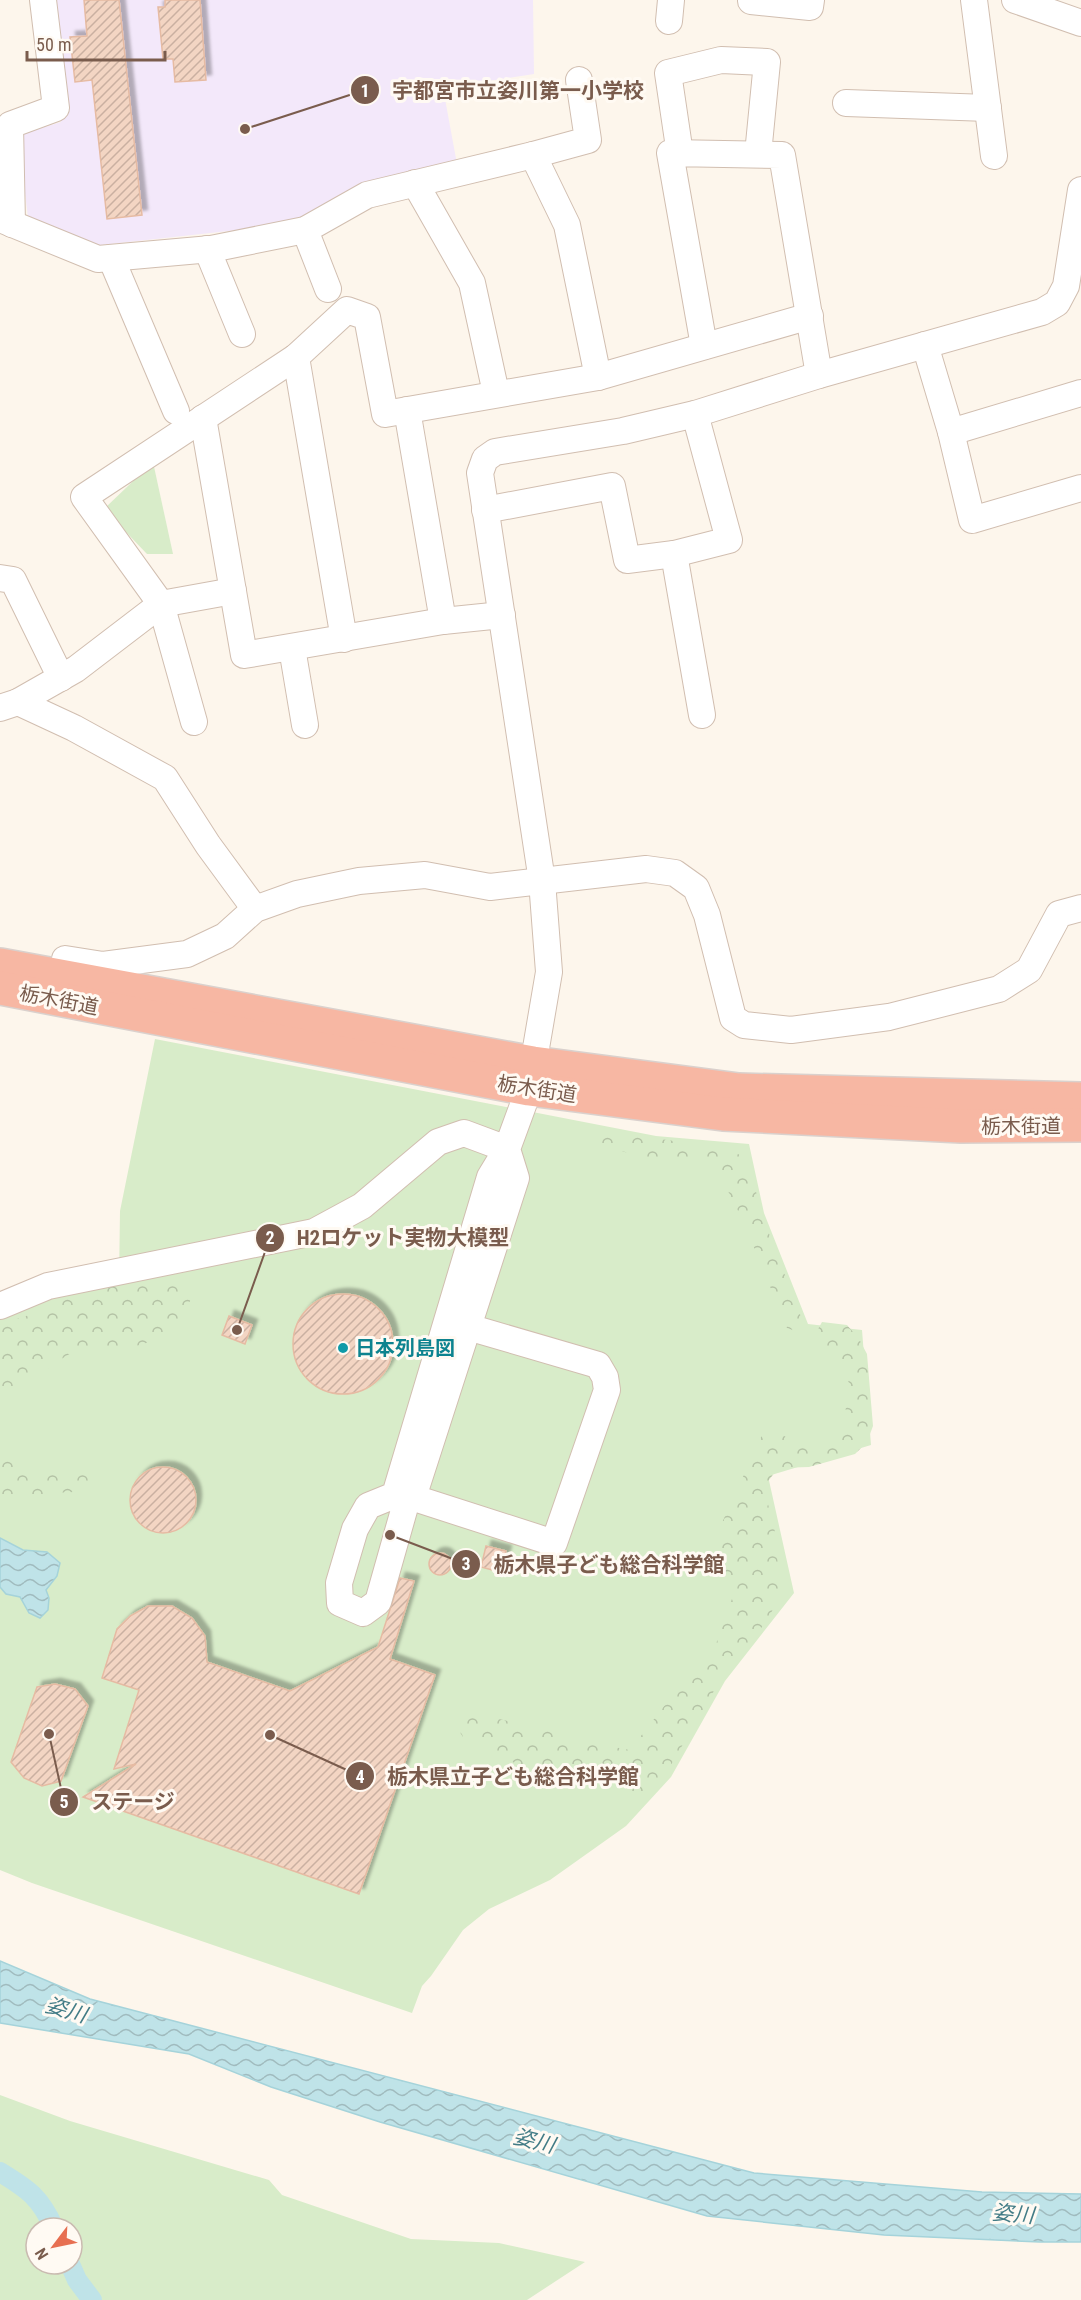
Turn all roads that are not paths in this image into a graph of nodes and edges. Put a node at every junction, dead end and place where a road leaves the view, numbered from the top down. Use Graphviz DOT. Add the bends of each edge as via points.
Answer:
graph roads {
  1 [pos="43,0"];
  2 [pos="811,0"];
  3 [pos="974,0"];
  4 [pos="1015,0"];
  5 [pos="751,1"];
  6 [pos="1081,24"];
  7 [pos="579,80"];
  8 [pos="846,103"];
  9 [pos="988,108"];
  10 [pos="680,154"];
  11 [pos="758,154"];
  12 [pos="533,155"];
  13 [pos="994,156"];
  14 [pos="416,183"];
  15 [pos="1081,190"];
  16 [pos="1079,217"];
  17 [pos="6,221"];
  18 [pos="305,230"];
  19 [pos="207,249"];
  20 [pos="111,258"];
  21 [pos="328,289"];
  22 [pos="810,316"];
  23 [pos="242,334"];
  24 [pos="925,345"];
  25 [pos="704,346"];
  26 [pos="296,357"];
  27 [pos="819,375"];
  28 [pos="598,377"];
  29 [pos="496,393"];
  30 [pos="1081,393"];
  31 [pos="176,411"];
  32 [pos="407,411"];
  33 [pos="695,414"];
  34 [pos="203,418"];
  35 [pos="951,432"];
  36 [pos="1081,488"];
  37 [pos="485,510"];
  38 [pos="674,554"];
  39 [pos="0,578"];
  40 [pos="233,591"];
  41 [pos="161,604"];
  42 [pos="502,615"];
  43 [pos="443,621"];
  44 [pos="344,639"];
  45 [pos="292,648"];
  46 [pos="61,678"];
  47 [pos="9,705"];
  48 [pos="702,715"];
  49 [pos="194,722"];
  50 [pos="305,725"];
  51 [pos="542,881"];
  52 [pos="1081,908"];
  53 [pos="255,909"];
  54 [pos="65,959"];
  55 [pos="0,965"];
  56 [pos="0,988"];
  57 [pos="531,1076"];
  58 [pos="1081,1099"];
  59 [pos="1081,1125"];
  60 [pos="507,1149"];
  61 [pos="0,1306"];
  62 [pos="468,1327"];
  63 [pos="408,1496"];
  1 -- 17 [label="street" via="56,108 10,125"];
  2 -- 5 [label="street" via="810,7"];
  3 -- 9 [label="street"];
  4 -- 6 [label="street"];
  7 -- 12 [label="street" via="588,140"];
  8 -- 9 [label="street"];
  9 -- 13 [label="street"];
  10 -- 11 [label="street"];
  10 -- 11 [label="street" via="668,73 721,60 767,62"];
  10 -- 25 [label="street" via="670,153"];
  11 -- 22 [label="street" via="782,154"];
  12 -- 14 [label="street"];
  12 -- 28 [label="street" via="567,225"];
  14 -- 18 [label="street" via="367,195"];
  14 -- 29 [label="street" via="472,284"];
  15 -- 16 [label="street"];
  16 -- 24 [label="street" via="1066,286 1057,303 1042,312"];
  17 -- 20 [label="street" via="98,259"];
  18 -- 19 [label="street"];
  18 -- 21 [label="street"];
  19 -- 20 [label="street"];
  19 -- 23 [label="street"];
  20 -- 31 [label="street"];
  22 -- 25 [label="street"];
  22 -- 27 [label="street"];
  24 -- 27 [label="street"];
  24 -- 35 [label="street"];
  25 -- 28 [label="street"];
  26 -- 32 [label="street" via="347,310 367,317 385,414"];
  26 -- 34 [label="street"];
  26 -- 44 [label="street"];
  27 -- 33 [label="street"];
  28 -- 29 [label="street"];
  29 -- 32 [label="street"];
  30 -- 35 [label="street"];
  32 -- 43 [label="street"];
  33 -- 37 [label="street" via="495,452 485,459 480,473"];
  33 -- 38 [label="street" via="729,540"];
  34 -- 40 [label="street"];
  34 -- 41 [label="street" via="84,497"];
  35 -- 36 [label="street" via="972,520"];
  37 -- 38 [label="street" via="612,486 627,560"];
  37 -- 42 [label="street"];
  38 -- 48 [label="street"];
  39 -- 46 [label="street" via="13,580"];
  40 -- 41 [label="street"];
  40 -- 45 [label="street" via="244,655"];
  41 -- 46 [label="street"];
  41 -- 49 [label="street"];
  42 -- 43 [label="street"];
  42 -- 51 [label="street"];
  43 -- 44 [label="street"];
  44 -- 45 [label="street"];
  45 -- 50 [label="street"];
  46 -- 47 [label="street"];
  47 -- 53 [label="street" via="74,728 165,778"];
  51 -- 52 [label="street" via="646,869 675,873 696,888 707,915 733,1018 744,1025 790,1030 889,1017 999,989 1029,970 1059,914"];
  51 -- 53 [label="street" via="490,887 424,875 359,881 297,894"];
  51 -- 57 [label="street" via="549,972"];
  53 -- 54 [label="street" via="225,936 187,954 103,965"];
  55 -- 57 [label="highway, 栃木街道"];
  56 -- 57 [label="highway, 栃木街道"];
  57 -- 58 [label="highway, 栃木街道" via="739,1090"];
  57 -- 59 [label="highway, 栃木街道" via="723,1114 961,1126"];
  57 -- 60 [label="street"];
  60 -- 61 [label="street" via="464,1133 438,1142 362,1206 314,1232 48,1286"];
  60 -- 62 [label="street" via="516,1178"];
  60 -- 63 [label="street" via="490,1176 395,1495 368,1506 355,1529 339,1583 340,1603 363,1612 378,1602"];
  62 -- 63 [label="street" via="416,1488"];
  62 -- 63 [label="street" via="598,1365 605,1377 607,1390 554,1543"];
}
